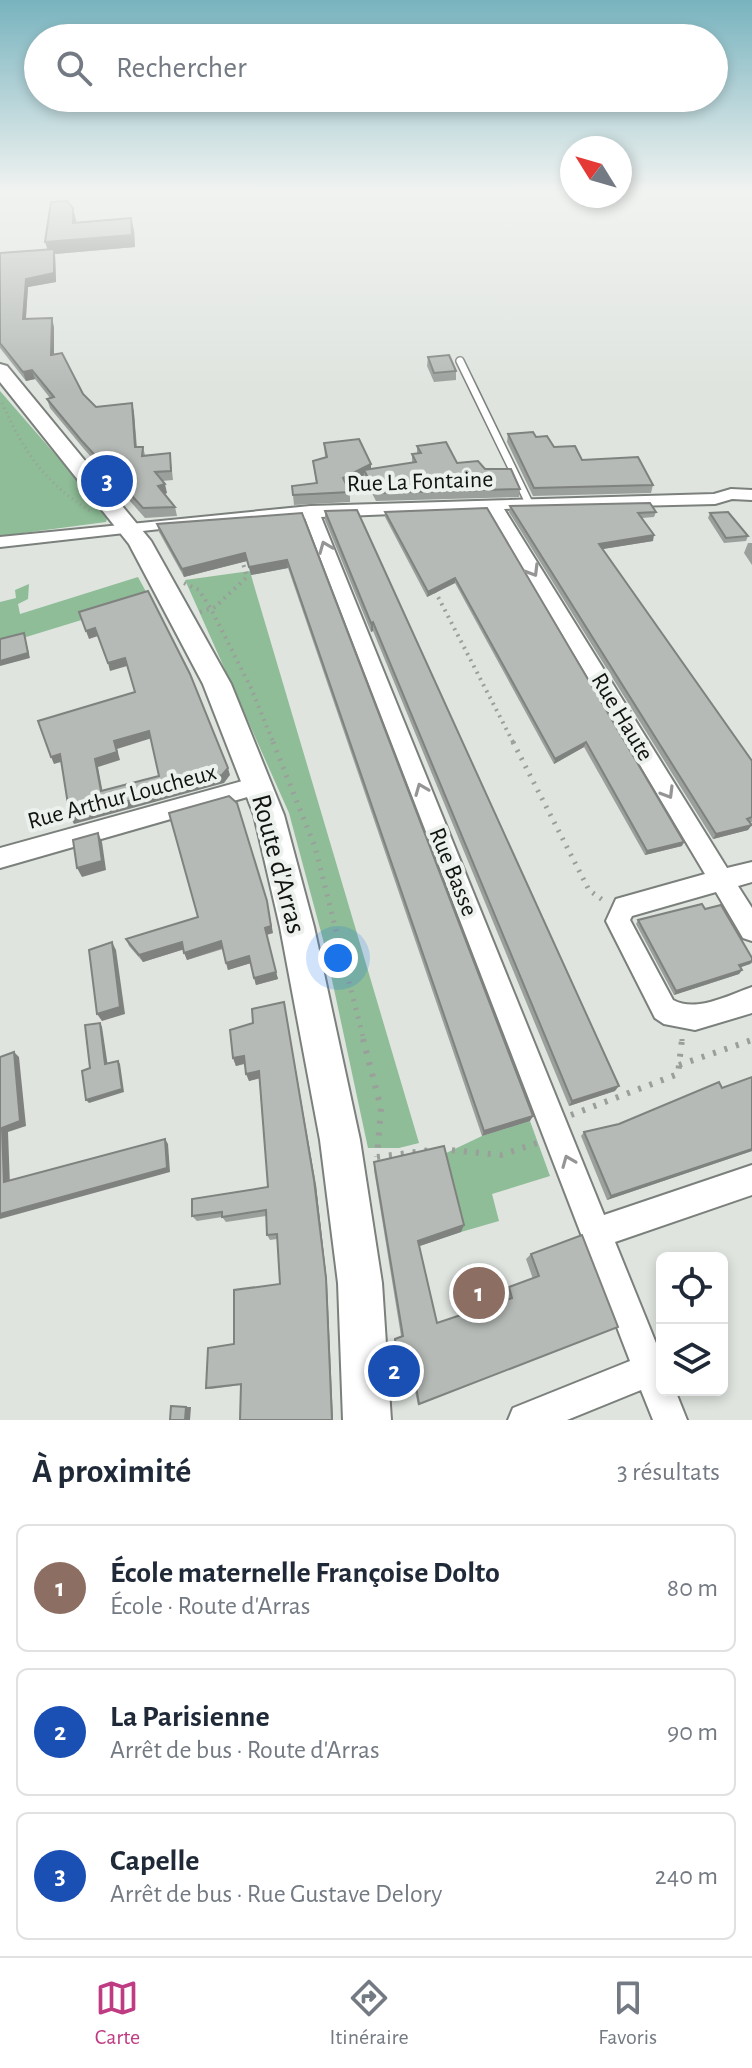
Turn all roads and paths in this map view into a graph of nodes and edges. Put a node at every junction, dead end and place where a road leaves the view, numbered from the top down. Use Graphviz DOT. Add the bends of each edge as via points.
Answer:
graph roads {
  1 [pos="460,361"];
  2 [pos="0,370"];
  3 [pos="0,398"];
  4 [pos="752,495"];
  5 [pos="715,499"];
  6 [pos="529,503"];
  7 [pos="493,504"];
  8 [pos="752,505"];
  9 [pos="310,511"];
  10 [pos="116,526"];
  11 [pos="0,542"];
  12 [pos="241,558"];
  13 [pos="428,578"];
  14 [pos="182,618"];
  15 [pos="257,786"];
  16 [pos="0,858"];
  17 [pos="752,872"];
  18 [pos="721,881"];
  19 [pos="619,913"];
  20 [pos="752,930"];
  21 [pos="752,1000"];
  22 [pos="674,1014"];
  23 [pos="752,1040"];
  24 [pos="679,1065"];
  25 [pos="555,1129"];
  26 [pos="365,1157"];
  27 [pos="752,1180"];
  28 [pos="597,1233"];
  29 [pos="650,1370"];
  30 [pos="367,1420"];
  31 [pos="525,1420"];
  32 [pos="670,1420"];
  1 -- 6 [label="lane"];
  2 -- 10 [label="main road, Route d'Arras"];
  3 -- 10 [label="path" via="30,463 60,494"];
  4 -- 5 [label="street, Rue La Fontaine"];
  5 -- 6 [label="street, Rue La Fontaine"];
  5 -- 8 [label="street, Rue La Fontaine"];
  6 -- 7 [label="street, Rue La Fontaine"];
  7 -- 9 [label="street, Rue La Fontaine"];
  7 -- 18 [label="street, Rue Haute, one-way"];
  9 -- 10 [label="street, Rue La Fontaine"];
  25 -- 9 [label="street, Rue Basse, one-way"];
  10 -- 11 [label="street, Rue La Fontaine"];
  10 -- 14 [label="main road, Route d'Arras"];
  12 -- 14 [label="path" via="248,572 241,585 215,607"];
  13 -- 19 [label="path" via="589,890"];
  14 -- 15 [label="main road, Route d'Arras" via="217,684"];
  15 -- 16 [label="street, Rue Arthur Loucheux"];
  15 -- 30 [label="main road, Route d'Arras" via="297,927 340,1140 360,1283"];
  17 -- 18 [label="street"];
  18 -- 19 [label="street" via="624,907"];
  18 -- 20 [label="street, Rue Haute"];
  19 -- 22 [label="street" via="618,921"];
  21 -- 22 [label="street"];
  22 -- 24 [label="path"];
  23 -- 24 [label="path"];
  24 -- 25 [label="path" via="678,1074"];
  25 -- 26 [label="path" via="501,1155 445,1149"];
  28 -- 25 [label="street, Rue Basse, one-way"];
  27 -- 28 [label="street"];
  28 -- 29 [label="street, Rue Basse"];
  29 -- 31 [label="street"];
  29 -- 32 [label="street, Rue Basse"];
}
